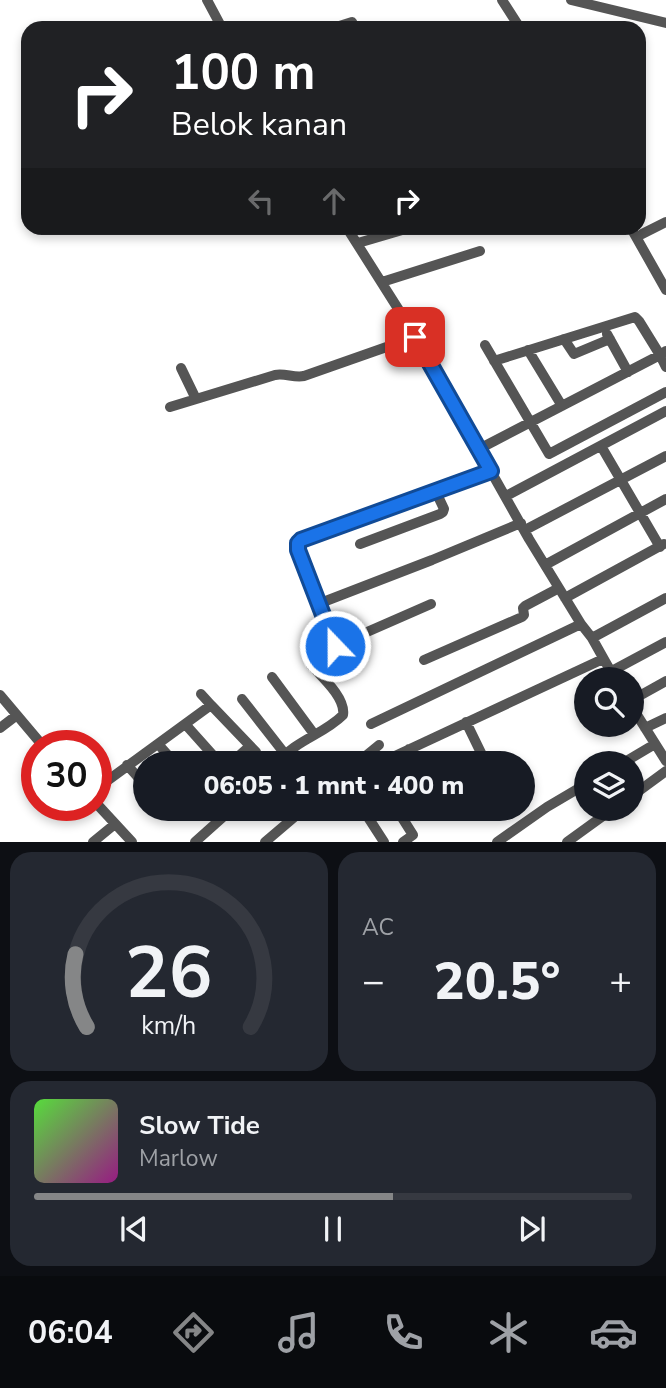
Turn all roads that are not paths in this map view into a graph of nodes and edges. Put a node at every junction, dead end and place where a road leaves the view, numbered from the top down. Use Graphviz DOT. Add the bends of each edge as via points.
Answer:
graph roads {
  1 [pos="207,0"];
  2 [pos="502,0"];
  3 [pos="571,0"];
  4 [pos="218,21"];
  5 [pos="516,21"];
  6 [pos="666,23"];
  7 [pos="666,222"];
  8 [pos="646,232"];
  9 [pos="352,235"];
  10 [pos="385,235"];
  11 [pos="635,235"];
  12 [pos="358,243"];
  13 [pos="480,251"];
  14 [pos="382,282"];
  15 [pos="666,290"];
  16 [pos="603,327"];
  17 [pos="415,337"];
  18 [pos="564,339"];
  19 [pos="610,339"];
  20 [pos="485,345"];
  21 [pos="528,350"];
  22 [pos="663,353"];
  23 [pos="494,361"];
  24 [pos="666,367"];
  25 [pos="181,368"];
  26 [pos="628,372"];
  27 [pos="666,393"];
  28 [pos="195,400"];
  29 [pos="562,406"];
  30 [pos="170,407"];
  31 [pos="666,411"];
  32 [pos="530,422"];
  33 [pos="601,446"];
  34 [pos="479,449"];
  35 [pos="666,456"];
  36 [pos="491,471"];
  37 [pos="621,480"];
  38 [pos="436,492"];
  39 [pos="506,496"];
  40 [pos="666,499"];
  41 [pos="640,513"];
  42 [pos="523,526"];
  43 [pos="360,544"];
  44 [pos="663,545"];
  45 [pos="545,565"];
  46 [pos="559,588"];
  47 [pos="565,598"];
  48 [pos="666,598"];
  49 [pos="321,603"];
  50 [pos="431,604"];
  51 [pos="581,624"];
  52 [pos="592,638"];
  53 [pos="666,642"];
  54 [pos="603,659"];
  55 [pos="424,660"];
  56 [pos="311,665"];
  57 [pos="608,667"];
  58 [pos="626,667"];
  59 [pos="272,677"];
  60 [pos="666,681"];
  61 [pos="644,693"];
  62 [pos="201,694"];
  63 [pos="0,695"];
  64 [pos="242,699"];
  65 [pos="211,705"];
  66 [pos="17,715"];
  67 [pos="666,718"];
  68 [pos="466,723"];
  69 [pos="371,724"];
  70 [pos="186,725"];
  71 [pos="0,728"];
  72 [pos="645,728"];
  73 [pos="30,730"];
  74 [pos="314,734"];
  75 [pos="158,744"];
  76 [pos="655,744"];
  77 [pos="379,745"];
  78 [pos="410,749"];
  79 [pos="164,751"];
  80 [pos="209,751"];
  81 [pos="250,751"];
  82 [pos="277,751"];
  83 [pos="289,751"];
  84 [pos="373,751"];
  85 [pos="406,751"];
  86 [pos="480,751"];
  87 [pos="643,751"];
  88 [pos="666,761"];
  89 [pos="127,765"];
  90 [pos="666,771"];
  91 [pos="133,772"];
  92 [pos="112,777"];
  93 [pos="644,787"];
  94 [pos="574,791"];
  95 [pos="112,821"];
  96 [pos="218,821"];
  97 [pos="289,821"];
  98 [pos="370,821"];
  99 [pos="404,821"];
  100 [pos="596,821"];
  101 [pos="115,824"];
  102 [pos="93,842"];
  103 [pos="132,842"];
  104 [pos="195,842"];
  105 [pos="265,842"];
  106 [pos="384,842"];
  107 [pos="403,842"];
  108 [pos="497,842"];
  109 [pos="567,842"];
  1 -- 4 [label="street"];
  2 -- 5 [label="street"];
  3 -- 6 [label="street"];
  7 -- 8 [label="street"];
  9 -- 12 [label="street"];
  10 -- 12 [label="street"];
  11 -- 15 [label="street"];
  12 -- 14 [label="street"];
  13 -- 14 [label="street"];
  14 -- 17 [label="street"];
  16 -- 18 [label="street"];
  16 -- 19 [label="street"];
  16 -- 22 [label="street" via="637,318"];
  17 -- 28 [label="street" via="304,376 281,374"];
  17 -- 34 [label="street"];
  18 -- 19 [label="street" via="574,354"];
  18 -- 21 [label="street"];
  19 -- 26 [label="street"];
  20 -- 23 [label="street"];
  21 -- 23 [label="street"];
  21 -- 29 [label="street"];
  22 -- 24 [label="street"];
  22 -- 26 [label="street"];
  23 -- 32 [label="street"];
  25 -- 28 [label="street"];
  26 -- 29 [label="street"];
  27 -- 32 [label="street" via="552,459"];
  28 -- 30 [label="street"];
  29 -- 32 [label="street"];
  31 -- 33 [label="street"];
  32 -- 34 [label="street"];
  33 -- 37 [label="street"];
  33 -- 39 [label="street"];
  34 -- 36 [label="street"];
  35 -- 37 [label="street"];
  36 -- 38 [label="street"];
  36 -- 39 [label="street"];
  37 -- 41 [label="street"];
  37 -- 42 [label="street"];
  38 -- 43 [label="street" via="443,512"];
  38 -- 49 [label="street" via="301,540 298,550"];
  39 -- 42 [label="street"];
  40 -- 41 [label="street"];
  41 -- 44 [label="street"];
  41 -- 45 [label="street"];
  42 -- 45 [label="street"];
  42 -- 49 [label="street"];
  44 -- 47 [label="street"];
  45 -- 46 [label="street"];
  46 -- 47 [label="street"];
  46 -- 55 [label="street" via="525,606 522,617"];
  47 -- 51 [label="street"];
  48 -- 52 [label="street"];
  49 -- 50 [label="street" via="335,646"];
  51 -- 52 [label="street"];
  51 -- 69 [label="street"];
  52 -- 54 [label="street"];
  53 -- 58 [label="street"];
  54 -- 57 [label="street"];
  54 -- 68 [label="street"];
  56 -- 74 [label="street" via="344,707 341,718"];
  59 -- 74 [label="street"];
  60 -- 61 [label="street"];
  62 -- 65 [label="street"];
  63 -- 66 [label="street"];
  64 -- 82 [label="street"];
  65 -- 70 [label="street"];
  65 -- 81 [label="street" via="253,749"];
  66 -- 71 [label="street"];
  66 -- 73 [label="street"];
  67 -- 72 [label="street"];
  68 -- 78 [label="street"];
  68 -- 86 [label="street"];
  70 -- 75 [label="street"];
  70 -- 80 [label="street"];
  72 -- 76 [label="street"];
  74 -- 83 [label="street"];
  75 -- 79 [label="street"];
  75 -- 89 [label="street"];
  76 -- 87 [label="street"];
  76 -- 88 [label="street"];
  77 -- 84 [label="street"];
  78 -- 85 [label="street"];
  89 -- 91 [label="street"];
  89 -- 92 [label="street"];
  90 -- 93 [label="street"];
  94 -- 108 [label="street"];
  95 -- 101 [label="street"];
  96 -- 104 [label="street"];
  97 -- 105 [label="street"];
  98 -- 106 [label="street"];
  99 -- 107 [label="street" via="413,835"];
  100 -- 109 [label="street"];
  101 -- 102 [label="street"];
  101 -- 103 [label="street"];
}
